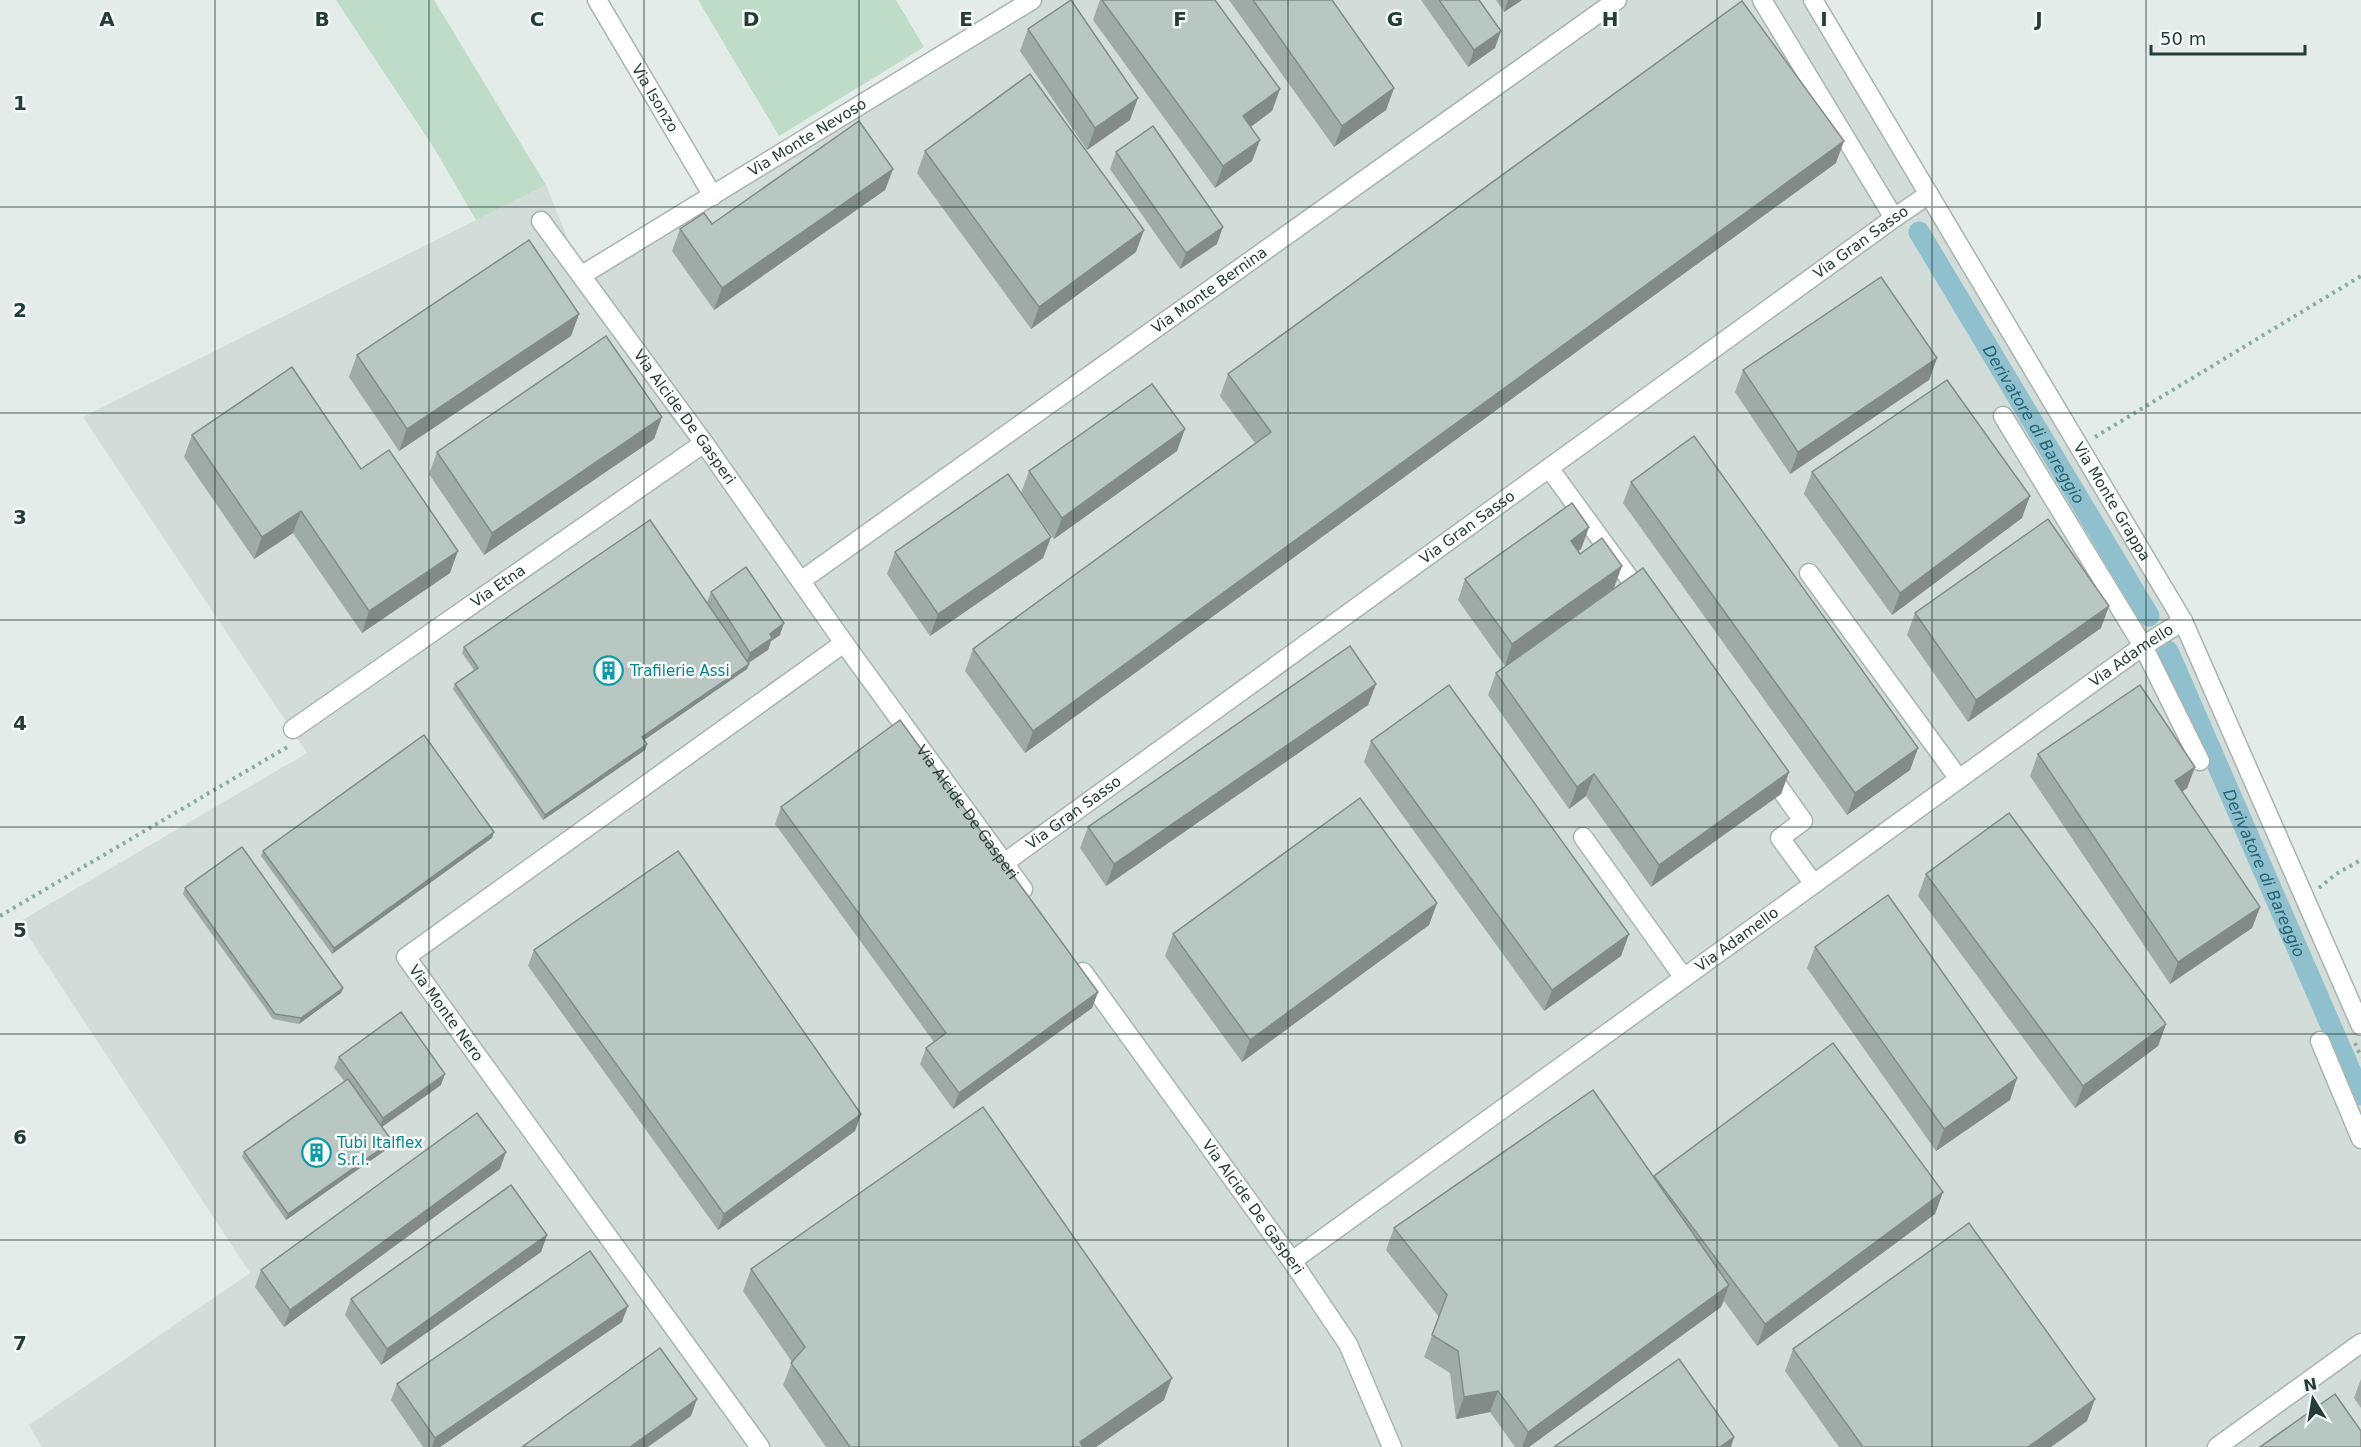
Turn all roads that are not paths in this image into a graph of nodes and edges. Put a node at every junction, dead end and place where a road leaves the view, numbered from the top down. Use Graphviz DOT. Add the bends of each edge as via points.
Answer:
graph roads {
  1 [pos="597,0"];
  2 [pos="1032,0"];
  3 [pos="1617,0"];
  4 [pos="1762,0"];
  5 [pos="1813,0"];
  6 [pos="1929,194"];
  7 [pos="713,196"];
  8 [pos="1894,218"];
  9 [pos="541,221"];
  10 [pos="582,275"];
  11 [pos="2003,416"];
  12 [pos="704,443"];
  13 [pos="1549,468"];
  14 [pos="1809,573"];
  15 [pos="802,580"];
  16 [pos="1654,612"];
  17 [pos="2183,621"];
  18 [pos="2153,639"];
  19 [pos="844,643"];
  20 [pos="293,729"];
  21 [pos="1756,754"];
  22 [pos="2200,761"];
  23 [pos="1959,779"];
  24 [pos="1583,837"];
  25 [pos="1004,863"];
  26 [pos="1814,884"];
  27 [pos="1032,902"];
  28 [pos="1075,960"];
  29 [pos="1684,978"];
  30 [pos="2356,1030"];
  31 [pos="2320,1041"];
  32 [pos="2361,1139"];
  33 [pos="1292,1261"];
  34 [pos="2361,1343"];
  35 [pos="760,1447"];
  36 [pos="1392,1447"];
  37 [pos="2217,1447"];
  1 -- 7 [label="street, Via Isonzo"];
  2 -- 7 [label="street, Via Monte Nevoso"];
  3 -- 15 [label="street, Via Monte Bernina"];
  4 -- 8 [label="street"];
  5 -- 6 [label="street, Via Monte Grappa"];
  6 -- 8 [label="street, Via Gran Sasso"];
  6 -- 17 [label="street, Via Monte Grappa"];
  7 -- 10 [label="street, Via Monte Nevoso"];
  8 -- 13 [label="street, Via Gran Sasso"];
  9 -- 10 [label="street, Via Alcide De Gasperi"];
  10 -- 12 [label="street, Via Alcide De Gasperi"];
  11 -- 18 [label="street"];
  12 -- 15 [label="street, Via Alcide De Gasperi"];
  12 -- 20 [label="street, Via Etna"];
  13 -- 16 [label="street"];
  13 -- 25 [label="street, Via Gran Sasso"];
  14 -- 23 [label="street"];
  15 -- 19 [label="street, Via Alcide De Gasperi"];
  17 -- 18 [label="street, Via Adamello"];
  17 -- 30 [label="street, Via Monte Grappa" via="2303,894"];
  18 -- 22 [label="street"];
  18 -- 23 [label="street, Via Adamello"];
  19 -- 25 [label="street, Via Alcide De Gasperi"];
  19 -- 35 [label="street, Via Monte Nero" via="406,957"];
  21 -- 26 [label="street" via="1803,821 1780,838"];
  23 -- 26 [label="street, Via Adamello"];
  24 -- 29 [label="street"];
  25 -- 27 [label="street, Via Alcide De Gasperi"];
  26 -- 29 [label="street, Via Adamello"];
  28 -- 33 [label="street, Via Alcide De Gasperi"];
  29 -- 33 [label="street, Via Adamello"];
  31 -- 32 [label="street"];
  33 -- 36 [label="street, Via Alcide De Gasperi" via="1348,1344"];
  34 -- 37 [label="street"];
}
